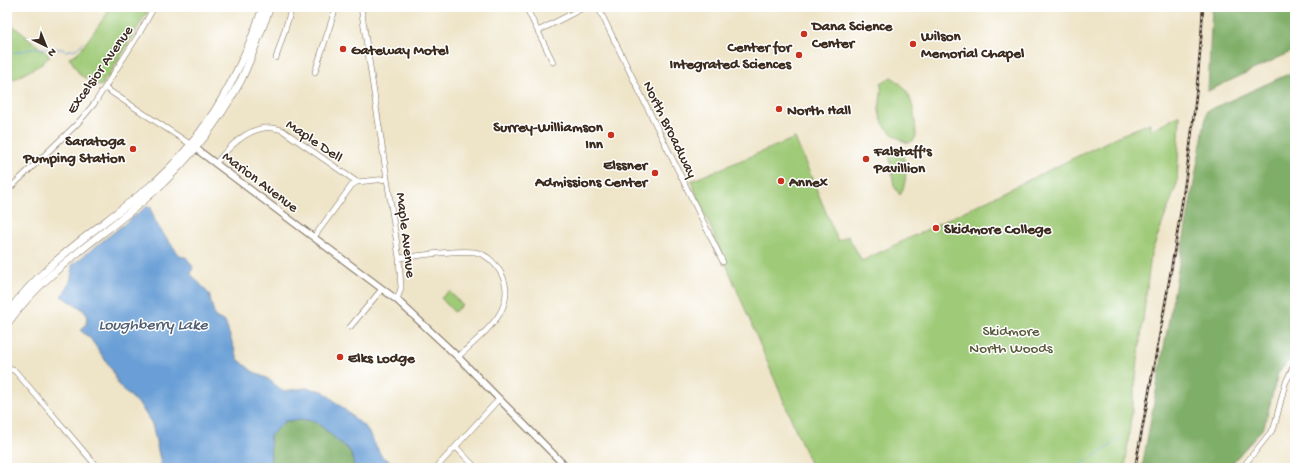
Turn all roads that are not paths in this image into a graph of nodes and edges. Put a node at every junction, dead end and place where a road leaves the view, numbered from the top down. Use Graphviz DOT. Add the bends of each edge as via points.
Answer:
graph roads {
  1 [pos="154,7"];
  2 [pos="263,7"];
  3 [pos="270,7"];
  4 [pos="292,7"];
  5 [pos="336,7"];
  6 [pos="361,7"];
  7 [pos="526,7"];
  8 [pos="585,7"];
  9 [pos="598,7"];
  10 [pos="538,31"];
  11 [pos="276,58"];
  12 [pos="553,62"];
  13 [pos="315,72"];
  14 [pos="105,88"];
  15 [pos="192,146"];
  16 [pos="216,164"];
  17 [pos="387,179"];
  18 [pos="356,182"];
  19 [pos="7,191"];
  20 [pos="314,237"];
  21 [pos="399,258"];
  22 [pos="722,262"];
  23 [pos="382,289"];
  24 [pos="397,300"];
  25 [pos="7,314"];
  26 [pos="7,324"];
  27 [pos="350,327"];
  28 [pos="458,357"];
  29 [pos="1295,363"];
  30 [pos="7,368"];
  31 [pos="499,399"];
  32 [pos="456,447"];
  33 [pos="98,468"];
  34 [pos="436,468"];
  35 [pos="476,468"];
  36 [pos="567,468"];
  37 [pos="1242,468"];
  1 -- 14 [label="street, Excelsior Avenue"];
  2 -- 15 [label="highway" via="252,38 226,92"];
  3 -- 15 [label="highway" via="241,79 207,134"];
  4 -- 11 [label="street"];
  5 -- 13 [label="street"];
  6 -- 17 [label="street, Maple Avenue"];
  7 -- 10 [label="street"];
  8 -- 10 [label="street"];
  9 -- 22 [label="street, North Broadway"];
  10 -- 12 [label="street"];
  14 -- 15 [label="street, Marion Avenue"];
  14 -- 19 [label="street, Excelsior Avenue" via="78,123"];
  15 -- 16 [label="main road, Marion Avenue"];
  15 -- 25 [label="highway" via="151,186 47,269"];
  15 -- 26 [label="highway" via="151,194 51,274"];
  16 -- 18 [label="street, Maple Dell" via="238,139 258,129 274,127"];
  16 -- 20 [label="main road, Marion Avenue"];
  17 -- 18 [label="street"];
  17 -- 21 [label="street, Maple Avenue"];
  18 -- 20 [label="street"];
  20 -- 23 [label="main road, Marion Avenue"];
  21 -- 24 [label="street, Maple Avenue" via="401,288"];
  21 -- 28 [label="street" via="474,252 489,258 498,267 506,291 502,311"];
  23 -- 24 [label="main road, Marion Avenue"];
  23 -- 27 [label="street"];
  24 -- 28 [label="main road, Maple Avenue"];
  28 -- 31 [label="main road, Maple Avenue"];
  29 -- 37 [label="street" via="1285,384 1274,428"];
  30 -- 33 [label="street" via="12,368 20,376"];
  31 -- 32 [label="street"];
  31 -- 36 [label="main road, Maple Avenue"];
  32 -- 34 [label="street"];
  32 -- 35 [label="street"];
}
